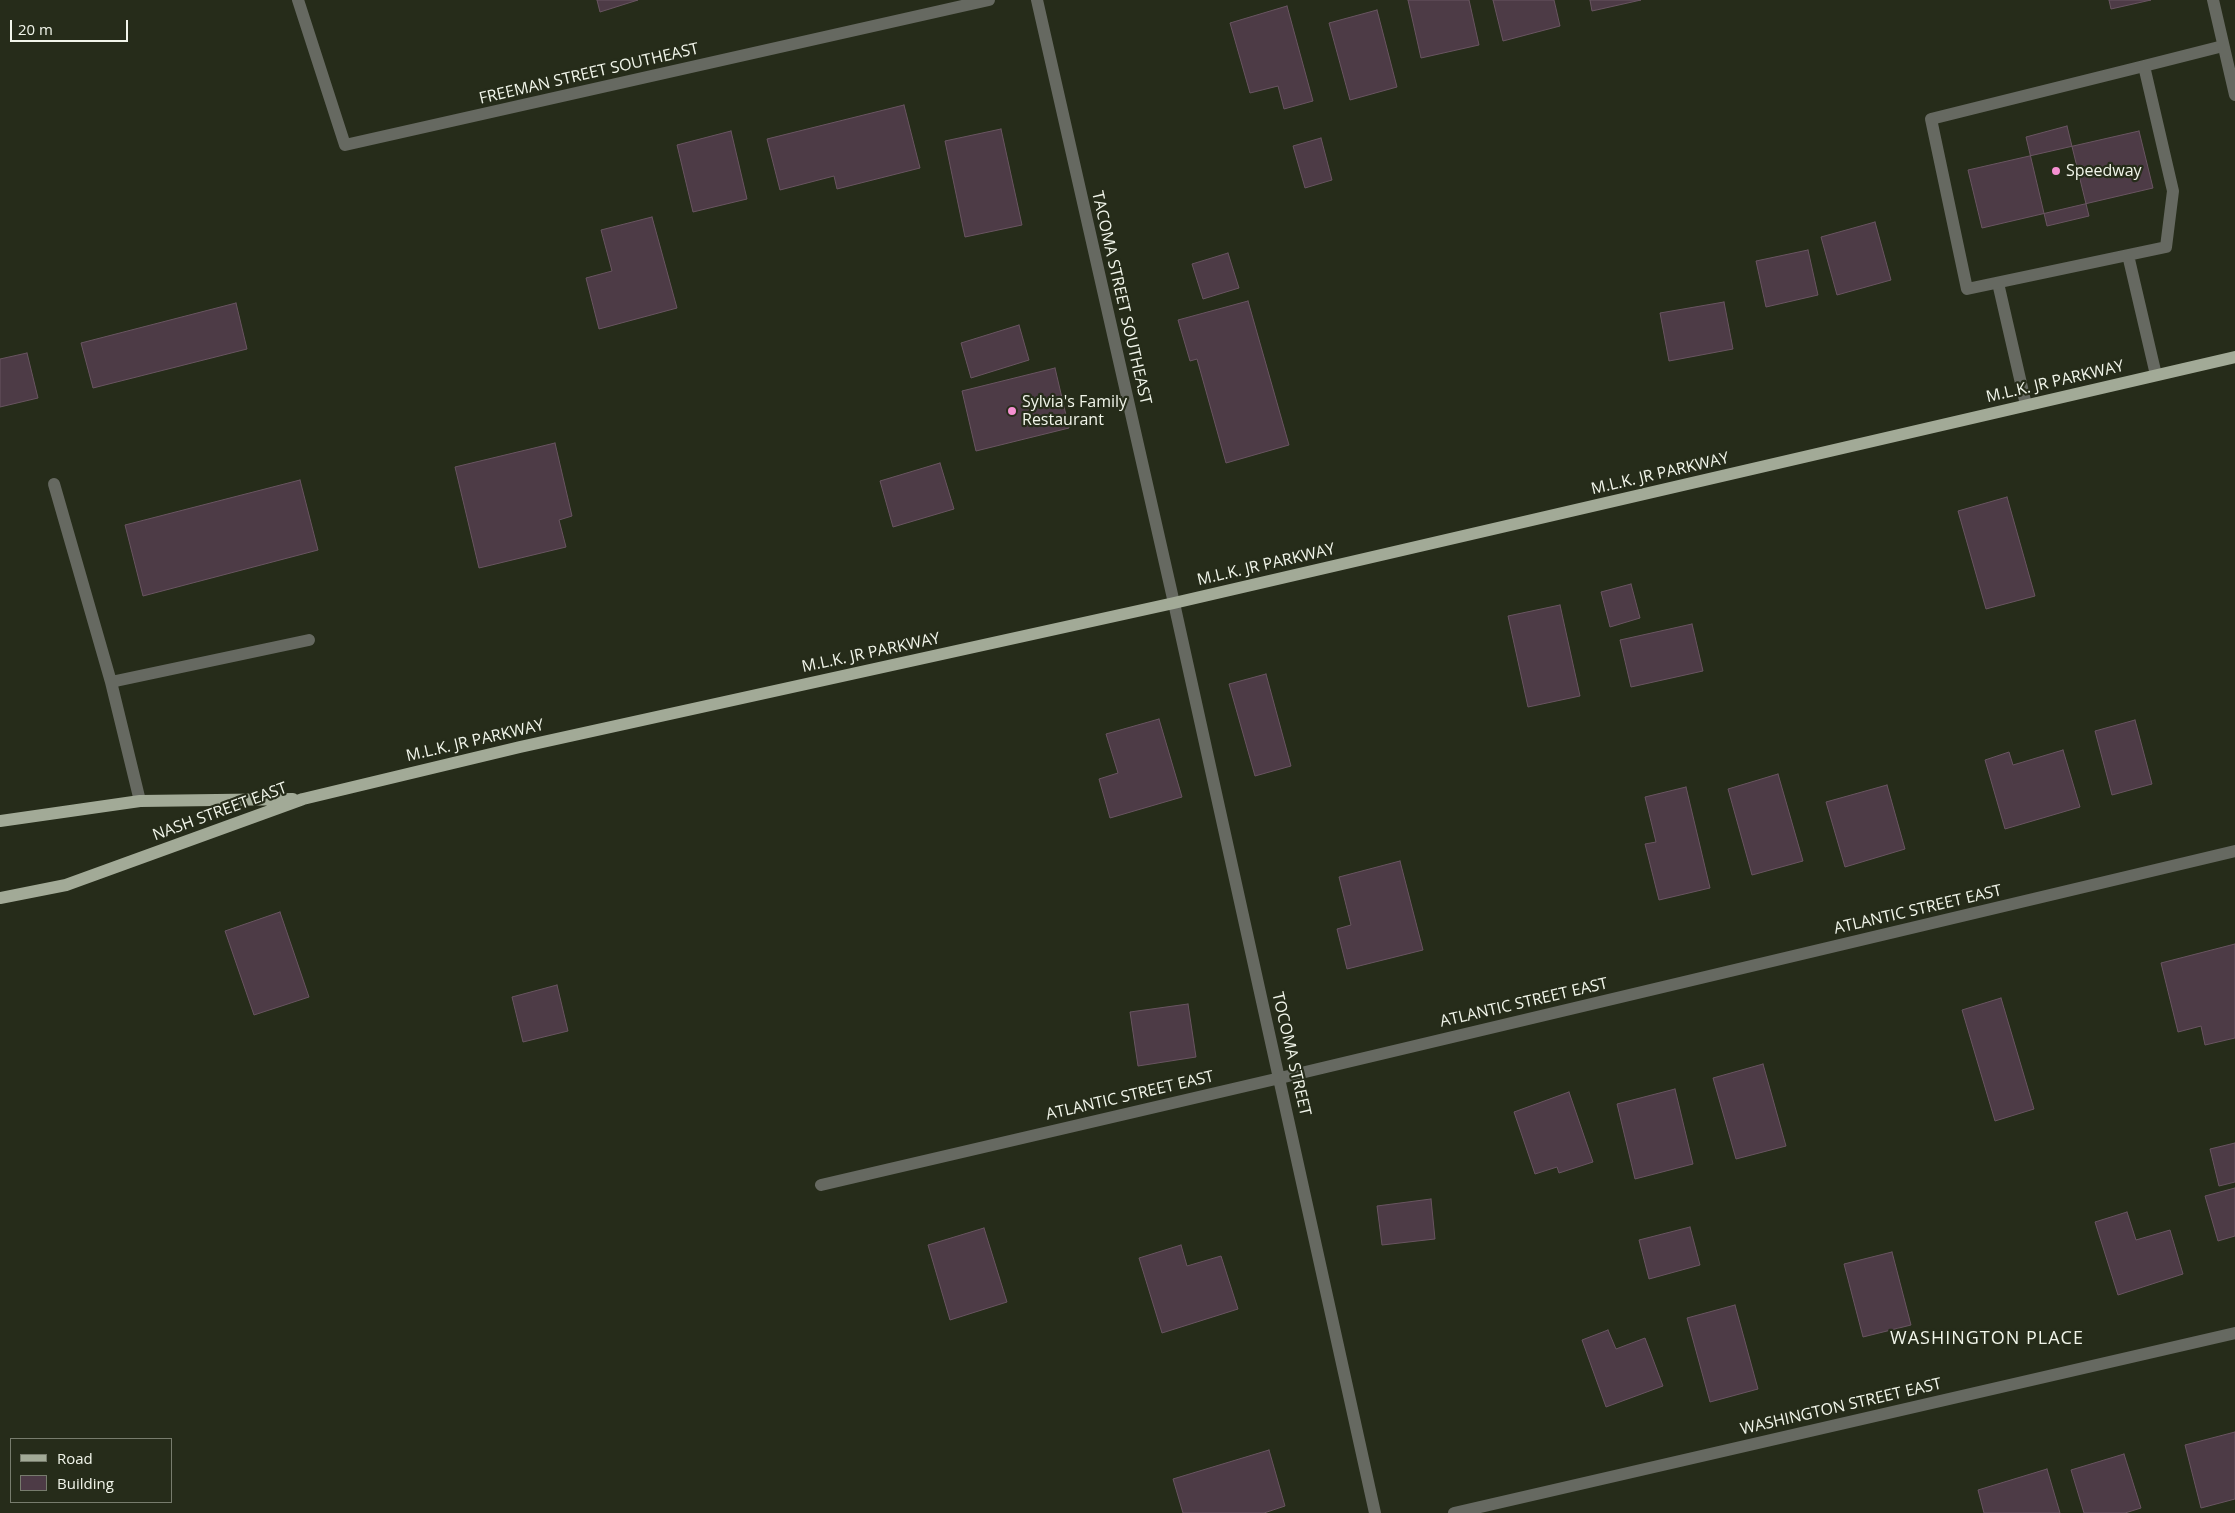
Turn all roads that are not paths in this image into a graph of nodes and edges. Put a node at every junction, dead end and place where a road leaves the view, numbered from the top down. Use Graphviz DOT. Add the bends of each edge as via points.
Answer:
graph roads {
  1 [pos="298,0"];
  2 [pos="989,0"];
  3 [pos="1037,0"];
  4 [pos="2212,0"];
  5 [pos="2223,46"];
  6 [pos="2144,66"];
  7 [pos="2235,95"];
  8 [pos="2128,255"];
  9 [pos="1998,283"];
  10 [pos="2235,357"];
  11 [pos="2156,376"];
  12 [pos="2026,406"];
  13 [pos="54,484"];
  14 [pos="1174,603"];
  15 [pos="309,640"];
  16 [pos="110,682"];
  17 [pos="303,799"];
  18 [pos="140,801"];
  19 [pos="0,821"];
  20 [pos="2235,851"];
  21 [pos="0,898"];
  22 [pos="1280,1078"];
  23 [pos="821,1185"];
  24 [pos="2235,1333"];
  25 [pos="1375,1513"];
  26 [pos="1454,1513"];
  1 -- 2 [label="street, FREEMAN STREET SOUTHEAST" via="345,146"];
  3 -- 14 [label="street, TACOMA STREET SOUTHEAST"];
  4 -- 5 [label="street"];
  5 -- 6 [label="street"];
  5 -- 7 [label="street"];
  6 -- 8 [label="street" via="2173,190 2166,247"];
  6 -- 9 [label="street" via="1930,119 1967,289"];
  8 -- 9 [label="street"];
  8 -- 11 [label="street"];
  9 -- 12 [label="street"];
  10 -- 11 [label="main road, M.L.K. JR PARKWAY"];
  11 -- 12 [label="main road, M.L.K. JR PARKWAY"];
  12 -- 14 [label="main road, M.L.K. JR PARKWAY"];
  13 -- 16 [label="street"];
  14 -- 17 [label="main road, M.L.K. JR PARKWAY" via="520,747"];
  14 -- 22 [label="street, TOCOMA STREET"];
  15 -- 16 [label="street"];
  16 -- 18 [label="street"];
  17 -- 18 [label="main road, NASH STREET EAST"];
  17 -- 21 [label="main road, NASH STREET EAST" via="66,885"];
  18 -- 19 [label="main road, NASH STREET EAST"];
  20 -- 22 [label="street, ATLANTIC STREET EAST"];
  22 -- 23 [label="street, ATLANTIC STREET EAST"];
  22 -- 25 [label="street, TOCOMA STREET"];
  24 -- 26 [label="street, WASHINGTON STREET EAST"];
}
